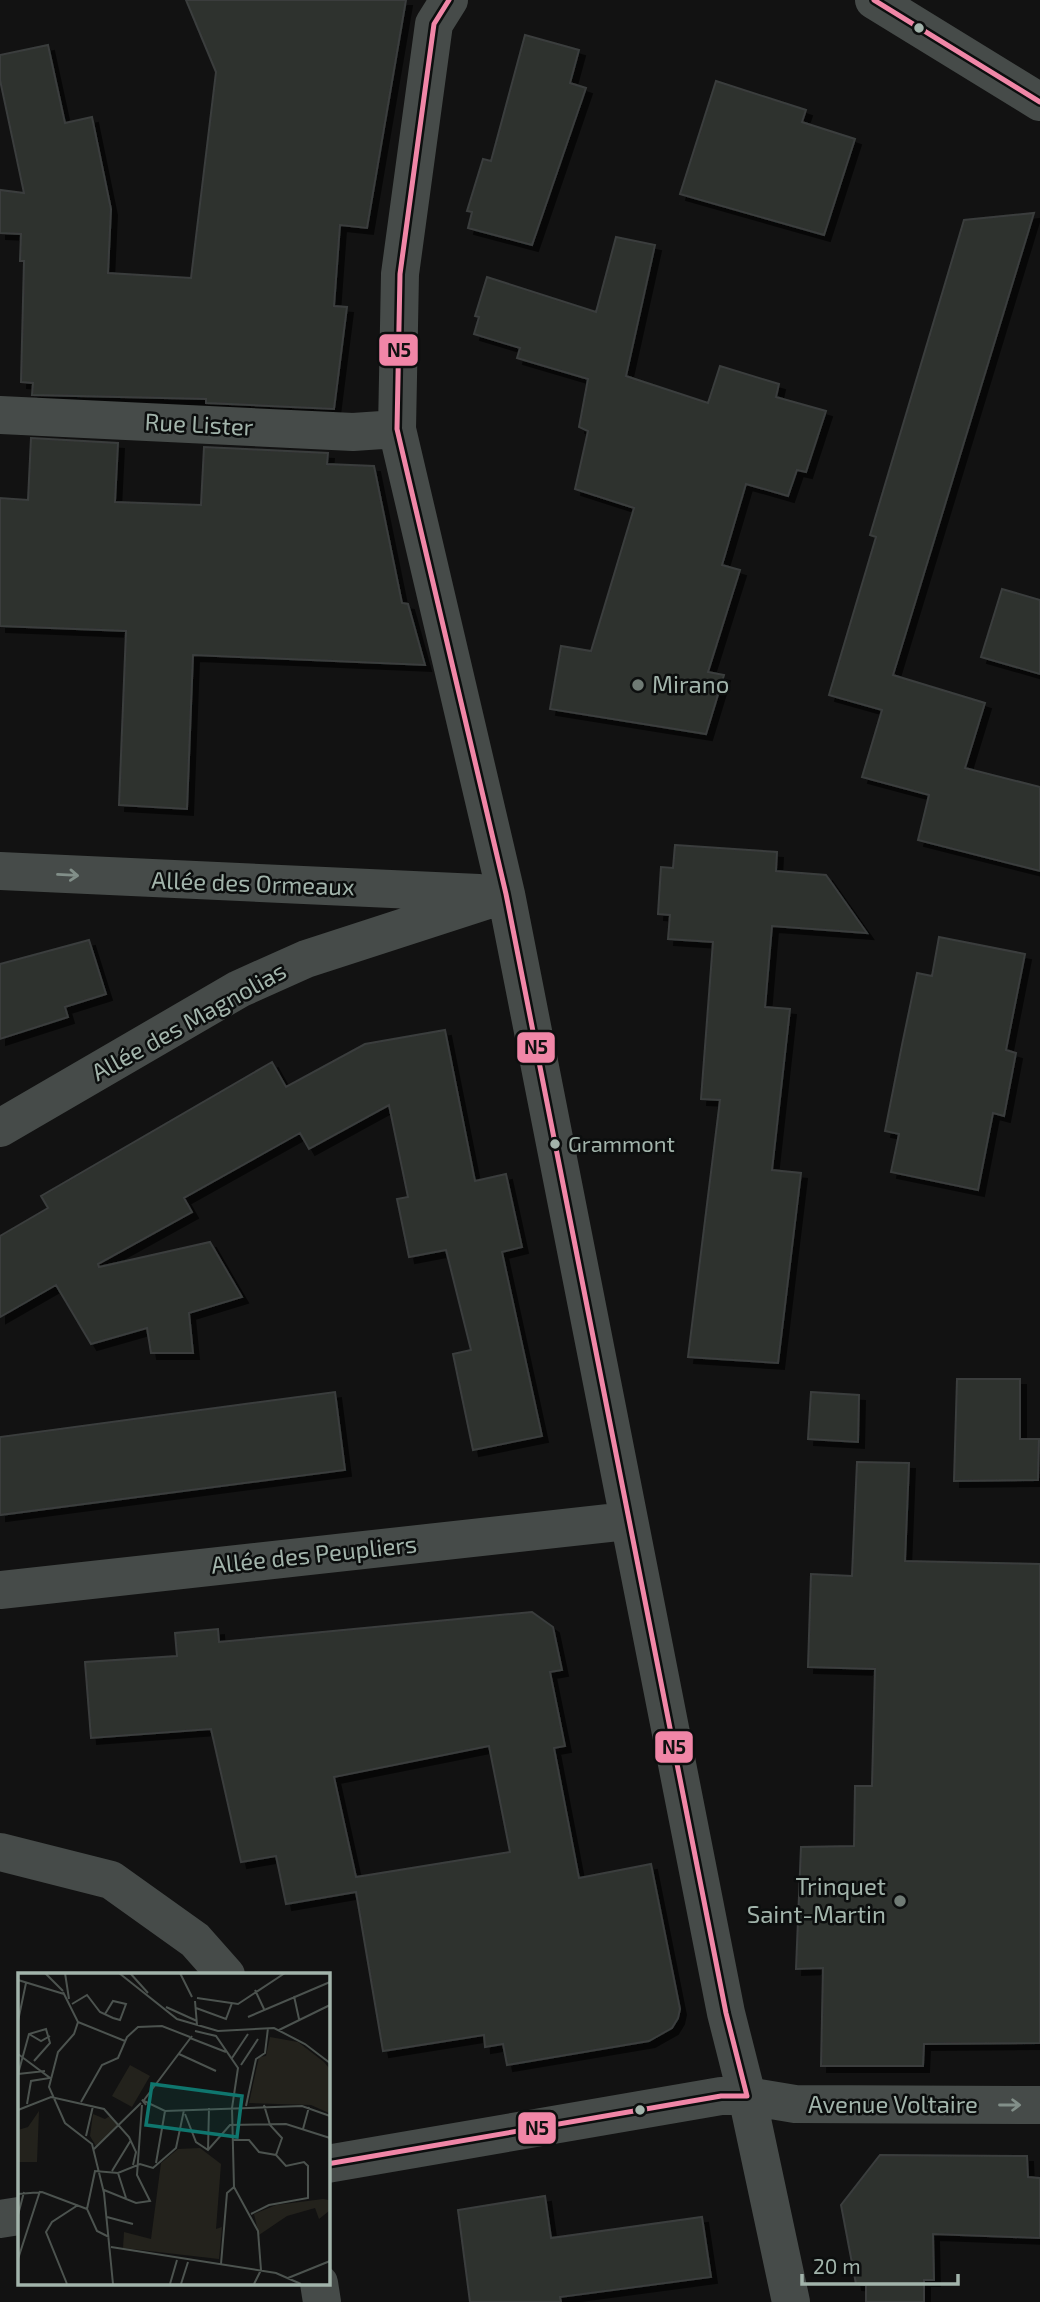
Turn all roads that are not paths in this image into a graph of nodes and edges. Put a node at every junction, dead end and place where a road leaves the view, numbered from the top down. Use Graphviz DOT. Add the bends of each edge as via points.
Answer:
graph roads {
  1 [pos="449,0"];
  2 [pos="874,0"];
  3 [pos="1040,102"];
  4 [pos="0,415"];
  5 [pos="397,429"];
  6 [pos="0,872"];
  7 [pos="506,894"];
  8 [pos="0,1128"];
  9 [pos="627,1521"];
  10 [pos="0,1590"];
  11 [pos="0,1852"];
  12 [pos="224,1973"];
  13 [pos="747,2096"];
  14 [pos="1040,2105"];
  15 [pos="329,2164"];
  16 [pos="18,2216"];
  17 [pos="0,2220"];
  18 [pos="319,2284"];
  19 [pos="322,2302"];
  20 [pos="791,2302"];
  1 -- 5 [label="street" via="435,24 400,274"];
  2 -- 3 [label="street"];
  4 -- 5 [label="street, Rue Lister" via="353,432"];
  5 -- 7 [label="street"];
  6 -- 7 [label="street, Allée des Ormeaux, one-way"];
  7 -- 8 [label="street, Allée des Magnolias" via="306,959 239,989"];
  7 -- 9 [label="street"];
  9 -- 10 [label="street, Allée des Peupliers"];
  9 -- 13 [label="street" via="726,2013"];
  11 -- 12 [label="street" via="111,1880 195,1940"];
  13 -- 14 [label="street, Avenue Voltaire, one-way" via="795,2104"];
  13 -- 15 [label="street, Avenue Voltaire" via="721,2096"];
  13 -- 20 [label="street"];
  16 -- 17 [label="street"];
  18 -- 19 [label="street"];
}
